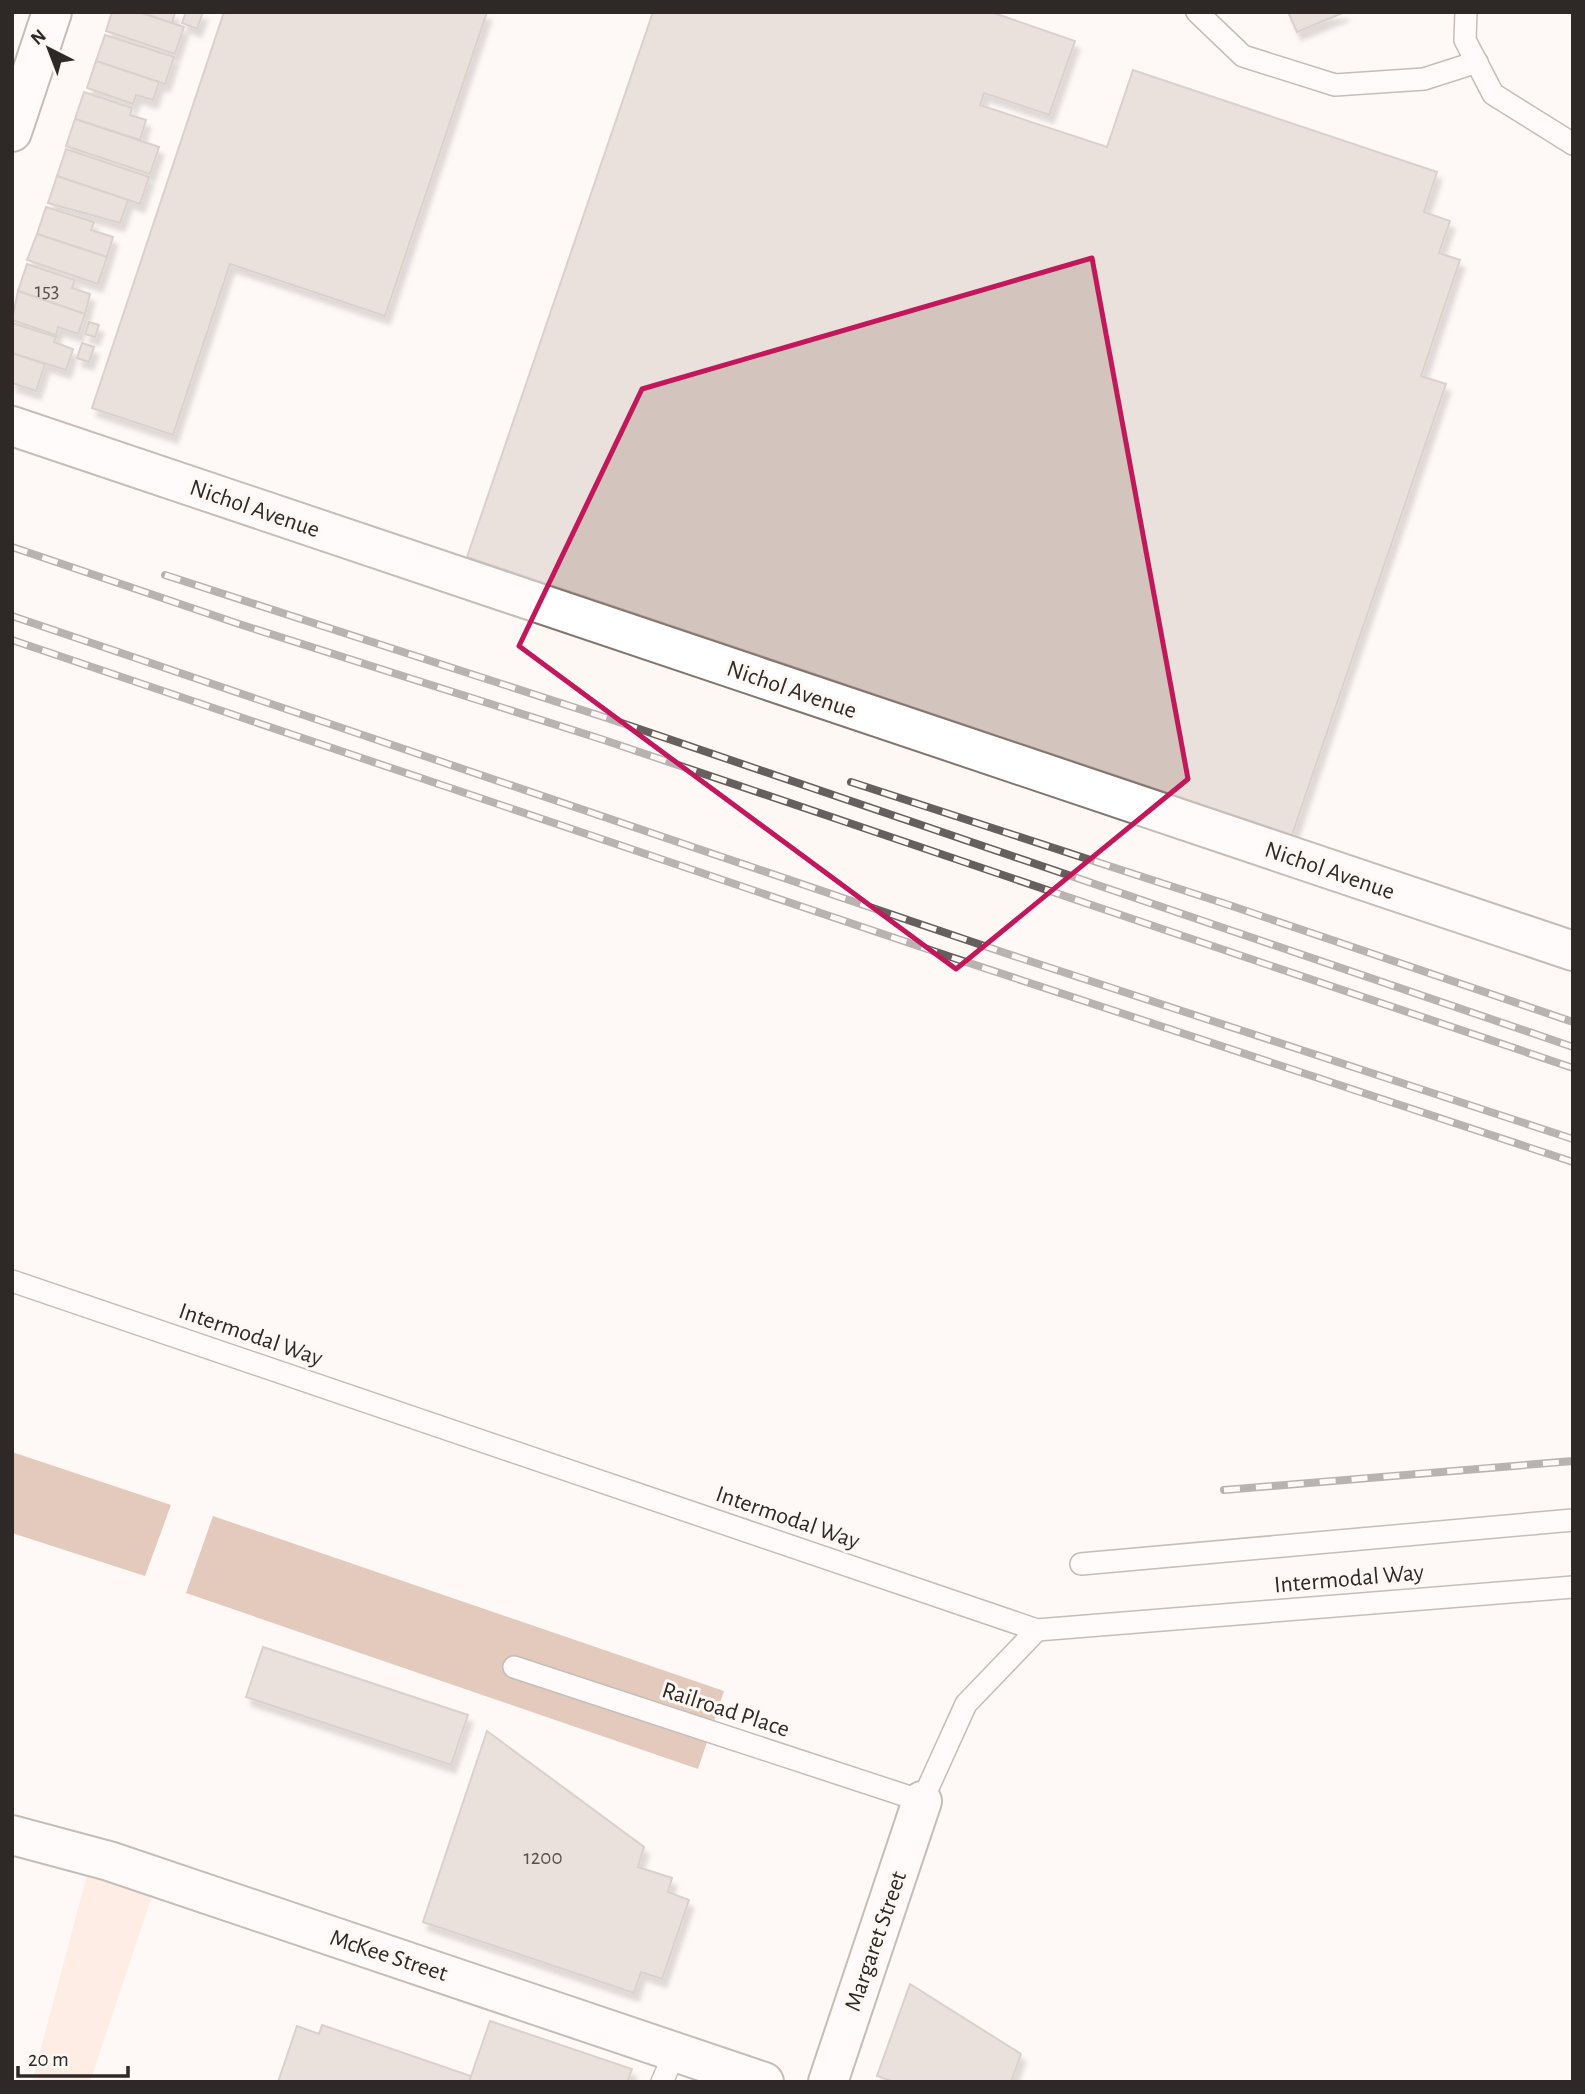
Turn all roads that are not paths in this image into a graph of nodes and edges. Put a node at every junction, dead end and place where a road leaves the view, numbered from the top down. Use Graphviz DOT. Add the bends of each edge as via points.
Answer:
graph roads {
  1 [pos="52,12"];
  2 [pos="1197,12"];
  3 [pos="1466,12"];
  4 [pos="1477,62"];
  5 [pos="12,132"];
  6 [pos="1573,144"];
  7 [pos="12,426"];
  8 [pos="1573,951"];
  9 [pos="12,1281"];
  10 [pos="1573,1520"];
  11 [pos="1081,1564"];
  12 [pos="1573,1587"];
  13 [pos="1037,1630"];
  14 [pos="514,1667"];
  15 [pos="922,1801"];
  16 [pos="12,1835"];
  17 [pos="669,2067"];
  18 [pos="764,2082"];
  19 [pos="828,2082"];
  1 -- 5 [label="street"];
  2 -- 4 [label="lane" via="1243,56 1335,85 1424,79"];
  3 -- 4 [label="lane" via="1465,40"];
  4 -- 6 [label="lane" via="1493,94"];
  7 -- 8 [label="street, Nichol Avenue"];
  9 -- 13 [label="lane, Intermodal Way"];
  10 -- 11 [label="lane"];
  12 -- 13 [label="lane, Intermodal Way"];
  13 -- 15 [label="lane" via="966,1704"];
  14 -- 15 [label="lane, Railroad Place"];
  15 -- 19 [label="street, Margaret Street"];
  16 -- 17 [label="street, McKee Street" via="122,1866"];
  17 -- 18 [label="street, McKee Street"];
}
